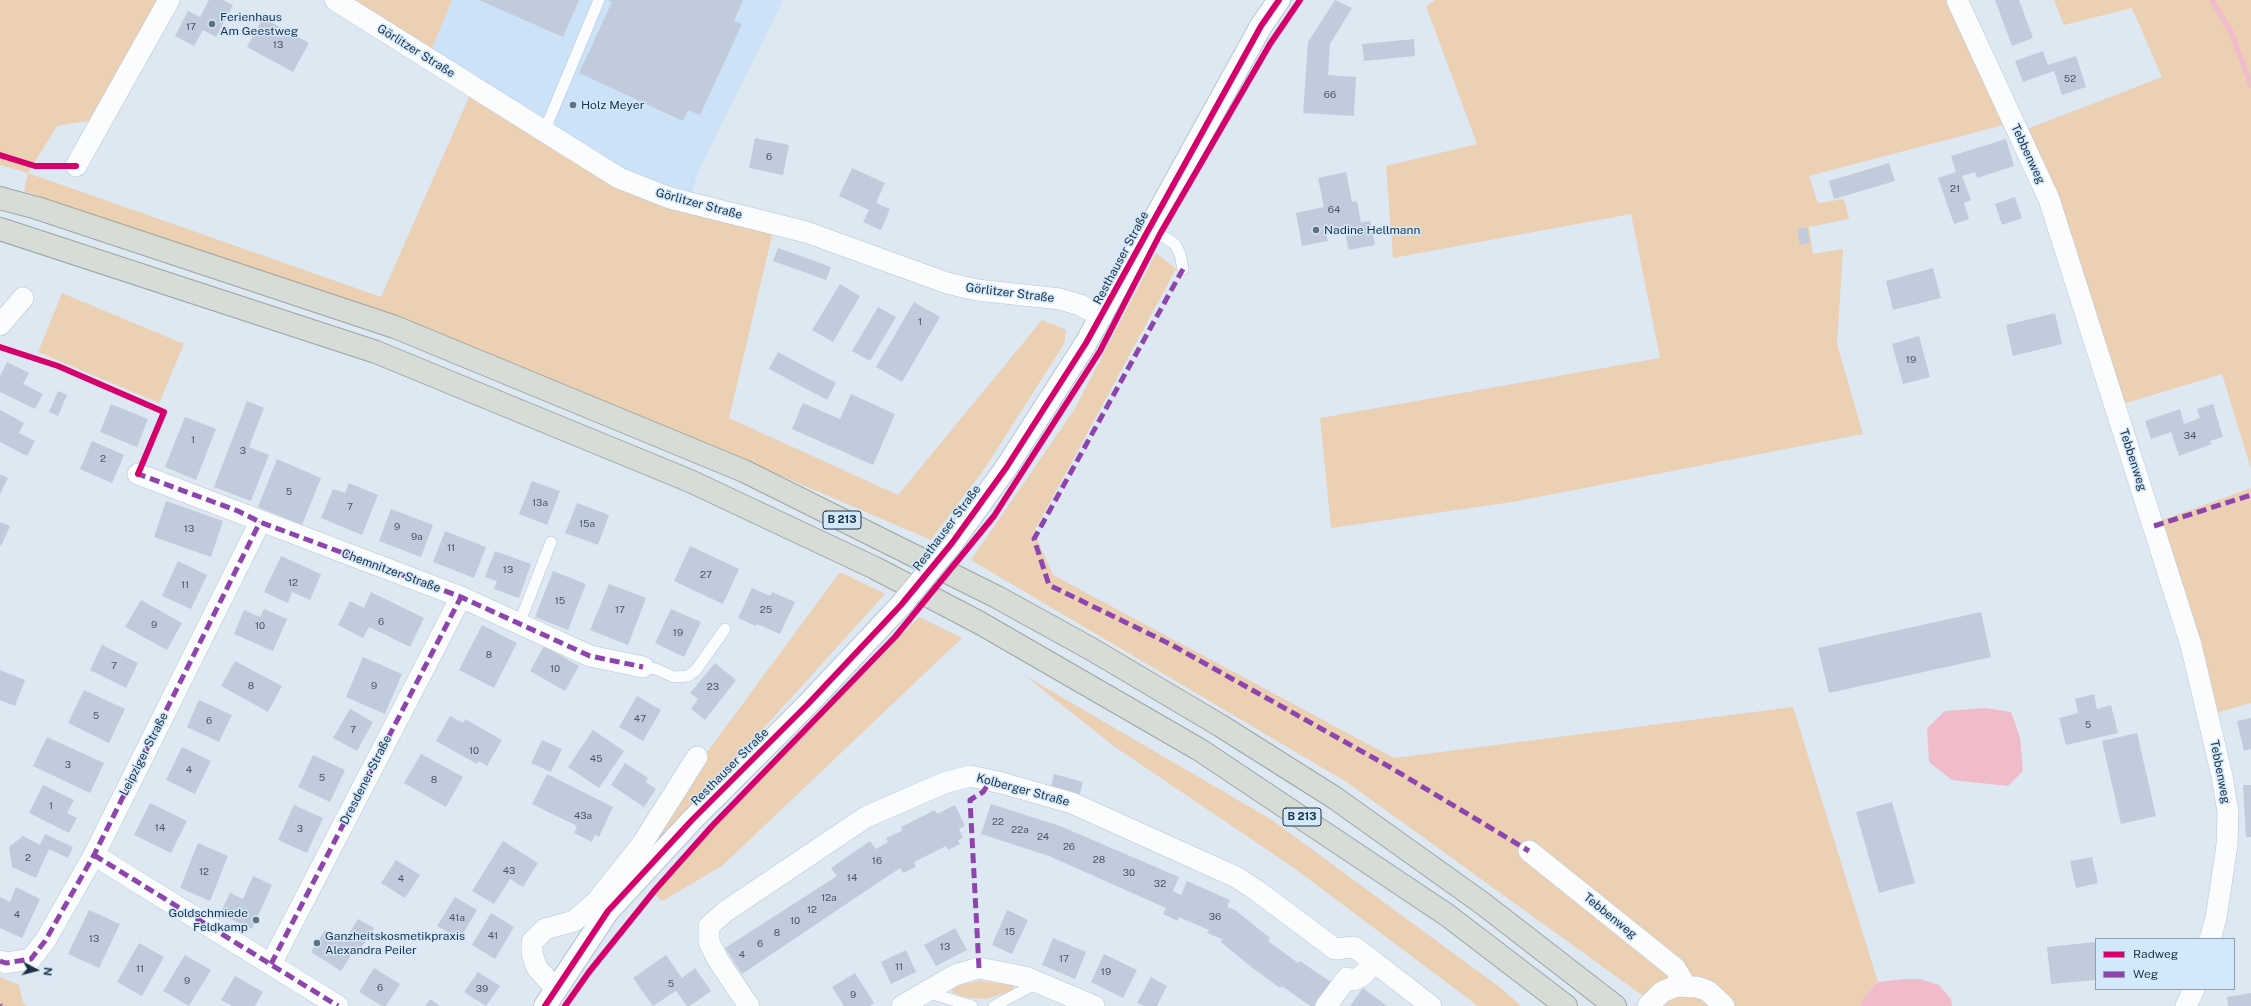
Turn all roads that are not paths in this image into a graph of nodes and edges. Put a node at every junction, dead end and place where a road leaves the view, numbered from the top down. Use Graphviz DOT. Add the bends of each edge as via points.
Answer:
graph roads {
  1 [pos="169,0"];
  2 [pos="335,0"];
  3 [pos="599,0"];
  4 [pos="1278,0"];
  5 [pos="1957,0"];
  6 [pos="544,132"];
  7 [pos="76,166"];
  8 [pos="0,198"];
  9 [pos="1149,228"];
  10 [pos="0,229"];
  11 [pos="1183,269"];
  12 [pos="23,298"];
  13 [pos="1102,316"];
  14 [pos="0,325"];
  15 [pos="138,474"];
  16 [pos="260,522"];
  17 [pos="551,542"];
  18 [pos="461,597"];
  19 [pos="519,624"];
  20 [pos="725,629"];
  21 [pos="643,667"];
  22 [pos="697,757"];
  23 [pos="1529,851"];
  24 [pos="94,855"];
  25 [pos="2210,938"];
  26 [pos="1335,949"];
  27 [pos="3,962"];
  28 [pos="1374,962"];
  29 [pos="1509,962"];
  30 [pos="271,964"];
  31 [pos="1348,978"];
  32 [pos="1037,983"];
  33 [pos="1686,986"];
  34 [pos="2194,990"];
  35 [pos="924,992"];
  36 [pos="551,998"];
  37 [pos="1610,1002"];
  38 [pos="338,1006"];
  39 [pos="749,1006"];
  40 [pos="902,1006"];
  41 [pos="972,1006"];
  42 [pos="994,1006"];
  43 [pos="1094,1006"];
  44 [pos="1326,1006"];
  45 [pos="1431,1006"];
  46 [pos="1542,1006"];
  47 [pos="1566,1006"];
  48 [pos="1648,1006"];
  49 [pos="1724,1006"];
  50 [pos="2186,1006"];
  1 -- 7 [label="street"];
  2 -- 6 [label="street, Görlitzer Straße"];
  3 -- 6 [label="lane"];
  4 -- 9 [label="street, Resthauser Straße"];
  5 -- 25 [label="street, Tebbenweg" via="2049,199 2191,645 2228,812 2227,845 2216,918"];
  6 -- 13 [label="street, Görlitzer Straße" via="619,178 670,198 806,232 947,284 977,290 1060,299"];
  8 -- 37 [label="highway, B 213" via="395,327 744,471 997,597 1215,722 1335,798 1482,903"];
  9 -- 11 [label="lane" via="1174,244 1180,254"];
  9 -- 13 [label="street, Resthauser Straße"];
  10 -- 29 [label="highway, B 213" via="376,352 690,481 875,568 980,623 1200,750 1447,915"];
  12 -- 14 [label="street"];
  13 -- 36 [label="street, Resthauser Straße, bridge" via="1006,468 952,543 901,605 807,706 692,820 608,911"];
  15 -- 16 [label="street, Chemnitzer Straße" via="238,511"];
  16 -- 18 [label="street, Chemnitzer Straße"];
  16 -- 24 [label="street, Leipziger Straße"];
  17 -- 19 [label="lane"];
  18 -- 19 [label="street, Chemnitzer Straße"];
  18 -- 30 [label="street, Dresdener Straße"];
  19 -- 21 [label="street, Chemnitzer Straße" via="590,656"];
  20 -- 21 [label="lane" via="696,670 688,676 674,677 656,668"];
  22 -- 36 [label="street, Resthauser Straße" via="642,844 596,902 574,921 545,929 532,942 532,954"];
  23 -- 33 [label="street, Tebbenweg" via="1675,968"];
  24 -- 27 [label="street, Leipziger Straße" via="45,941 31,959"];
  24 -- 30 [label="street"];
  26 -- 28 [label="street" via="1354,947"];
  26 -- 31 [label="street" via="1340,970"];
  26 -- 39 [label="street, Kolberger Straße" via="1236,877 1072,803 970,776 944,783 866,817 726,911 709,926 709,942 718,960"];
  28 -- 31 [label="street" via="1363,975 1354,980"];
  28 -- 45 [label="street"];
  29 -- 46 [label="highway" via="1518,986"];
  29 -- 47 [label="highway, B 213"];
  30 -- 38 [label="street"];
  31 -- 44 [label="street"];
  32 -- 35 [label="street" via="1025,977 979,968 955,975"];
  32 -- 42 [label="lane"];
  32 -- 43 [label="street"];
  33 -- 48 [label="street" via="1676,986 1662,992"];
  33 -- 49 [label="street" via="1708,991"];
  34 -- 50 [label="street"];
  35 -- 40 [label="street"];
  35 -- 41 [label="lane"];
}
